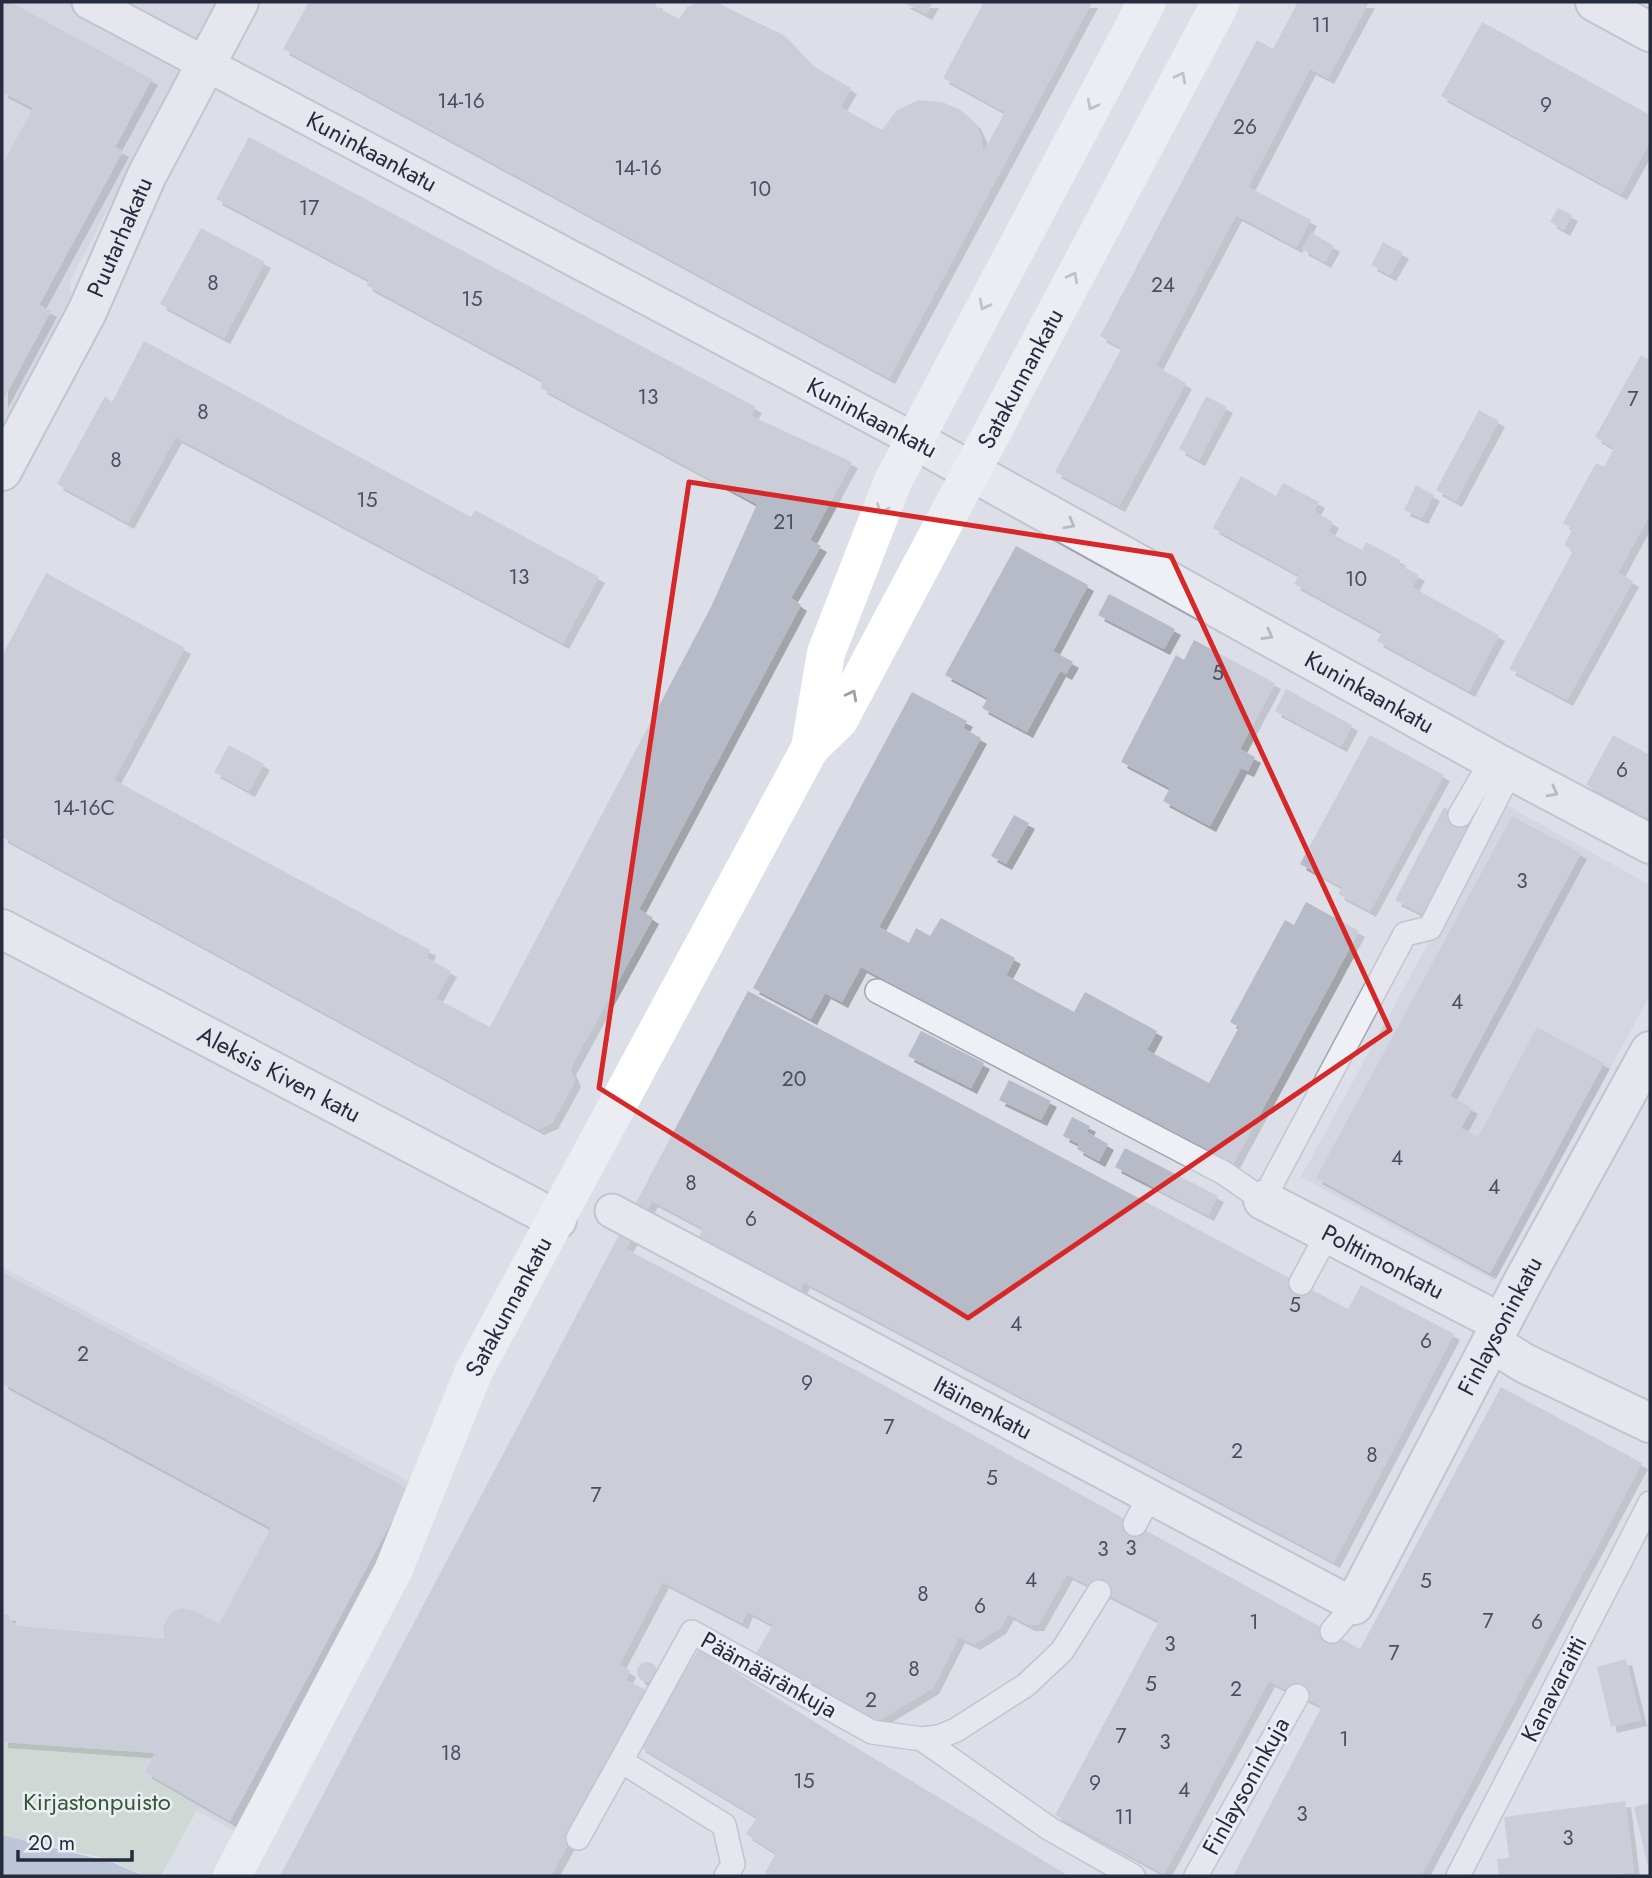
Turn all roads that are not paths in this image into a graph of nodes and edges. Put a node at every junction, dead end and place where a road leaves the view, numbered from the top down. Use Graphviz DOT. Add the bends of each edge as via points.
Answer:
graph roads {
  1 [pos="89,2"];
  2 [pos="239,2"];
  3 [pos="1147,2"];
  4 [pos="1221,2"];
  5 [pos="1595,2"];
  6 [pos="1650,32"];
  7 [pos="206,63"];
  8 [pos="913,439"];
  9 [pos="971,470"];
  10 [pos="2,471"];
  11 [pos="810,748"];
  12 [pos="1502,765"];
  13 [pos="1460,815"];
  14 [pos="1650,844"];
  15 [pos="2,929"];
  16 [pos="877,991"];
  17 [pos="1650,1051"];
  18 [pos="1263,1200"];
  19 [pos="612,1211"];
  20 [pos="557,1220"];
  21 [pos="1328,1233"];
  22 [pos="1301,1283"];
  23 [pos="1496,1333"];
  24 [pos="1650,1423"];
  25 [pos="1650,1503"];
  26 [pos="1100,1592"];
  27 [pos="1343,1618"];
  28 [pos="1297,1696"];
  29 [pos="922,1739"];
  30 [pos="621,1761"];
  31 [pos="578,1839"];
  32 [pos="232,1876"];
  33 [pos="726,1876"];
  34 [pos="1133,1876"];
  35 [pos="1196,1876"];
  36 [pos="1458,1876"];
  1 -- 7 [label="street, Kuninkaankatu"];
  2 -- 7 [label="street, Puutarhakatu"];
  3 -- 8 [label="main road, Satakunnankatu, one-way"];
  9 -- 4 [label="main road, Satakunnankatu, one-way"];
  5 -- 6 [label="street"];
  7 -- 8 [label="street, Kuninkaankatu"];
  7 -- 10 [label="street, Puutarhakatu" via="147,175 88,312"];
  8 -- 9 [label="street, Kuninkaankatu"];
  8 -- 11 [label="main road, Satakunnankatu, one-way" via="826,653"];
  11 -- 9 [label="main road, Satakunnankatu, one-way" via="839,720"];
  9 -- 12 [label="street, Kuninkaankatu, one-way"];
  11 -- 20 [label="main road, Satakunnankatu"];
  12 -- 13 [label="lane"];
  12 -- 14 [label="street, Kuninkaankatu, one-way"];
  12 -- 18 [label="lane" via="1430,928 1405,934"];
  15 -- 20 [label="street, Aleksis Kiven katu"];
  16 -- 18 [label="lane" via="1224,1173"];
  17 -- 23 [label="street, Finlaysoninkatu"];
  18 -- 21 [label="street, Polttimonkatu"];
  19 -- 27 [label="street, Itäinenkatu" via="1142,1511"];
  20 -- 32 [label="main road, Satakunnankatu" via="474,1371 393,1571"];
  21 -- 22 [label="lane"];
  21 -- 23 [label="street, Polttimonkatu"];
  23 -- 24 [label="street, Polttimonkatu" via="1524,1363"];
  23 -- 27 [label="street, Finlaysoninkatu"];
  25 -- 36 [label="lane, Kanavaraitti"];
  26 -- 29 [label="lane" via="1077,1632 1045,1669 964,1726"];
  28 -- 35 [label="lane, Finlaysoninkuja"];
  29 -- 30 [label="lane, Päämääränkuja" via="881,1735 865,1728 692,1632"];
  29 -- 34 [label="lane" via="1050,1829"];
  30 -- 31 [label="lane"];
  30 -- 33 [label="lane" via="724,1825 733,1864"];
}
